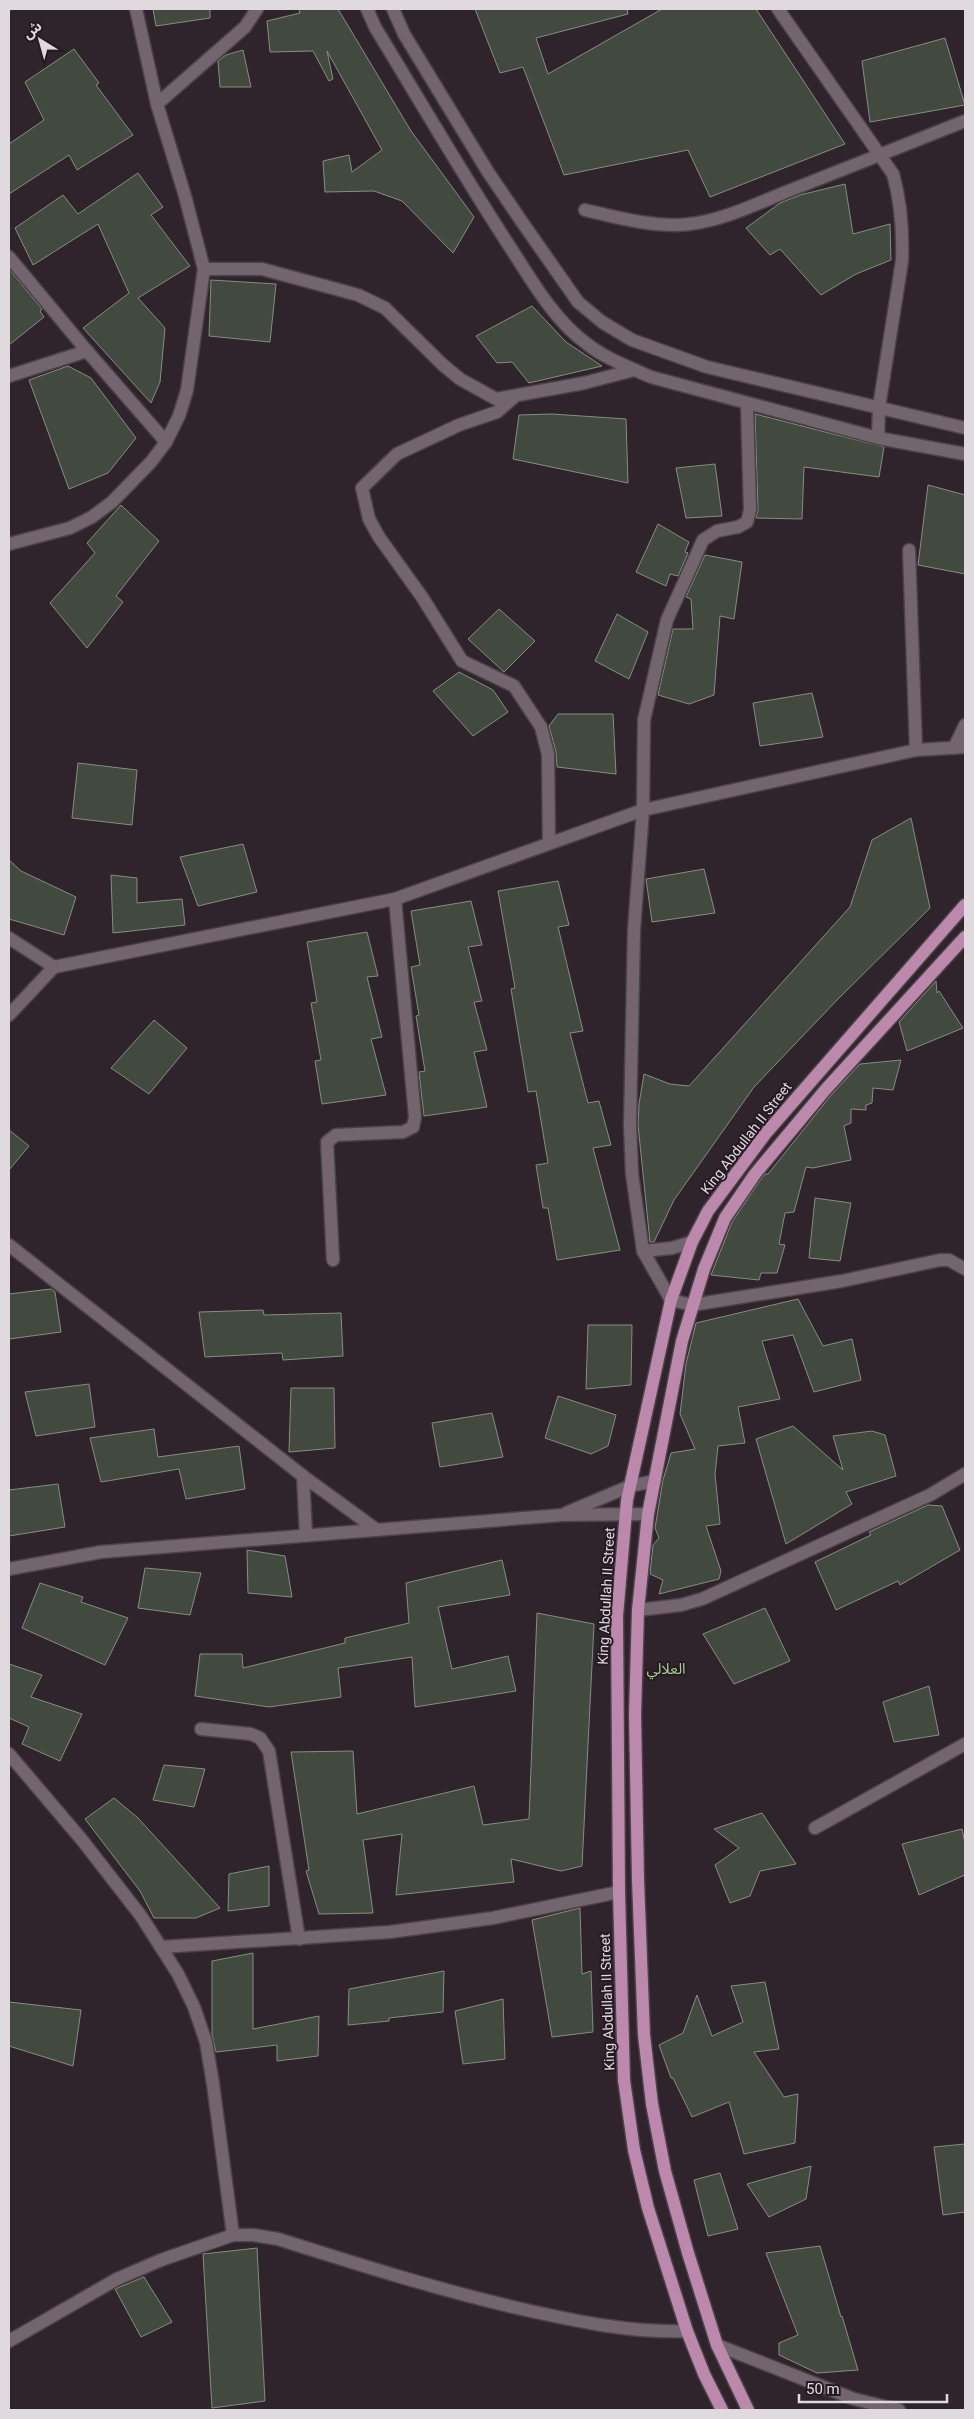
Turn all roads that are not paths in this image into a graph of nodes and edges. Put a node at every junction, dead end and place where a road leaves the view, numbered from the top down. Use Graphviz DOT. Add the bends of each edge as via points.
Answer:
graph roads {
  1 [pos="136,9"];
  2 [pos="257,9"];
  3 [pos="367,9"];
  4 [pos="393,9"];
  5 [pos="778,9"];
  6 [pos="157,104"];
  7 [pos="965,121"];
  8 [pos="878,155"];
  9 [pos="585,210"];
  10 [pos="9,256"];
  11 [pos="204,269"];
  12 [pos="87,351"];
  13 [pos="634,370"];
  14 [pos="9,376"];
  15 [pos="513,398"];
  16 [pos="747,404"];
  17 [pos="879,407"];
  18 [pos="965,428"];
  19 [pos="878,438"];
  20 [pos="166,442"];
  21 [pos="965,454"];
  22 [pos="9,544"];
  23 [pos="909,550"];
  24 [pos="965,725"];
  25 [pos="960,748"];
  26 [pos="916,750"];
  27 [pos="643,810"];
  28 [pos="549,843"];
  29 [pos="394,899"];
  30 [pos="965,905"];
  31 [pos="965,937"];
  32 [pos="9,938"];
  33 [pos="54,967"];
  34 [pos="9,1015"];
  35 [pos="692,1242"];
  36 [pos="9,1245"];
  37 [pos="643,1251"];
  38 [pos="333,1260"];
  39 [pos="965,1268"];
  40 [pos="671,1300"];
  41 [pos="692,1305"];
  42 [pos="965,1474"];
  43 [pos="303,1476"];
  44 [pos="655,1481"];
  45 [pos="630,1486"];
  46 [pos="648,1514"];
  47 [pos="562,1515"];
  48 [pos="625,1516"];
  49 [pos="377,1530"];
  50 [pos="306,1535"];
  51 [pos="9,1569"];
  52 [pos="638,1610"];
  53 [pos="201,1728"];
  54 [pos="965,1744"];
  55 [pos="9,1754"];
  56 [pos="815,1828"];
  57 [pos="619,1892"];
  58 [pos="299,1940"];
  59 [pos="161,1947"];
  60 [pos="233,2235"];
  61 [pos="688,2331"];
  62 [pos="9,2342"];
  63 [pos="717,2345"];
  64 [pos="722,2410"];
  65 [pos="748,2410"];
  66 [pos="898,2410"];
  1 -- 6 [label="street"];
  2 -- 6 [label="street" via="245,27"];
  3 -- 13 [label="street" via="486,211 537,289 587,344"];
  4 -- 17 [label="street" via="404,34 512,208 578,302 602,322 632,340 707,367"];
  5 -- 8 [label="street"];
  6 -- 11 [label="street"];
  7 -- 8 [label="street"];
  8 -- 9 [label="street" via="716,218 691,224 623,219"];
  8 -- 17 [label="street" via="892,174 898,191 902,239 902,261"];
  10 -- 12 [label="street"];
  11 -- 15 [label="street" via="262,269 358,295 385,308 460,379 496,399"];
  11 -- 20 [label="street" via="187,390"];
  12 -- 14 [label="street"];
  12 -- 20 [label="street"];
  13 -- 15 [label="street"];
  13 -- 16 [label="street"];
  15 -- 28 [label="street" via="497,412 459,425 397,454 362,488 369,519 379,537 462,661 514,686 541,726 548,754"];
  16 -- 19 [label="street"];
  16 -- 27 [label="street" via="750,510 747,522 717,531 703,540 667,620 644,720"];
  17 -- 18 [label="street"];
  17 -- 19 [label="street"];
  19 -- 21 [label="street"];
  20 -- 22 [label="street" via="132,484 92,517 70,528"];
  23 -- 26 [label="street"];
  24 -- 25 [label="street"];
  25 -- 26 [label="street"];
  26 -- 27 [label="street"];
  27 -- 28 [label="street"];
  27 -- 37 [label="street" via="634,930 630,1125 632,1174"];
  28 -- 29 [label="street"];
  29 -- 33 [label="street"];
  29 -- 38 [label="street" via="415,1117 413,1127 403,1132 336,1135 327,1142"];
  30 -- 35 [label="main road, King Abdullah II Street" via="766,1133 708,1211"];
  31 -- 41 [label="main road, King Abdullah II Street" via="826,1089 755,1174 725,1218"];
  32 -- 33 [label="street"];
  33 -- 34 [label="street"];
  35 -- 37 [label="street"];
  35 -- 40 [label="main road, King Abdullah II Street"];
  36 -- 43 [label="street"];
  37 -- 40 [label="street"];
  39 -- 41 [label="street" via="949,1260 940,1260 842,1281"];
  40 -- 41 [label="street"];
  40 -- 45 [label="main road, King Abdullah II Street"];
  41 -- 44 [label="main road, King Abdullah II Street"];
  42 -- 52 [label="street" via="930,1495 702,1599"];
  43 -- 49 [label="street"];
  43 -- 50 [label="street"];
  44 -- 45 [label="street"];
  44 -- 46 [label="main road, King Abdullah II Street"];
  45 -- 47 [label="street"];
  45 -- 48 [label="main road, King Abdullah II Street"];
  46 -- 48 [label="street"];
  46 -- 52 [label="main road, King Abdullah II Street"];
  47 -- 48 [label="street"];
  47 -- 49 [label="street"];
  48 -- 57 [label="main road, King Abdullah II Street" via="617,1616"];
  49 -- 50 [label="street"];
  50 -- 51 [label="street" via="101,1552"];
  52 -- 63 [label="main road, King Abdullah II Street" via="635,1714 644,2034 652,2104 665,2171"];
  53 -- 58 [label="street" via="251,1734 260,1738 269,1751"];
  54 -- 56 [label="street"];
  55 -- 59 [label="street" via="82,1840"];
  57 -- 58 [label="street" via="493,1918"];
  57 -- 61 [label="main road, King Abdullah II Street" via="624,2080 634,2150 648,2208"];
  58 -- 59 [label="street"];
  59 -- 60 [label="street" via="194,2007 206,2042"];
  60 -- 61 [label="street" via="278,2239 478,2298 589,2324 652,2332"];
  60 -- 62 [label="street" via="130,2273"];
  61 -- 64 [label="main road, King Abdullah II Street"];
  63 -- 65 [label="main road, King Abdullah II Street"];
  63 -- 66 [label="street" via="854,2399"];
}
